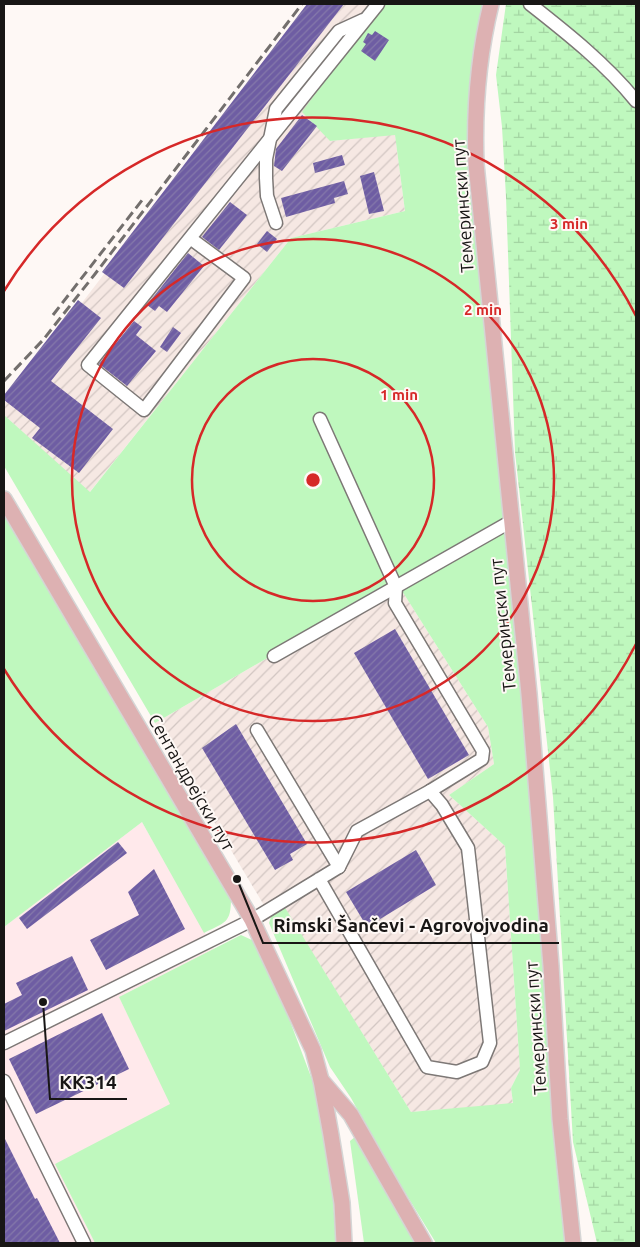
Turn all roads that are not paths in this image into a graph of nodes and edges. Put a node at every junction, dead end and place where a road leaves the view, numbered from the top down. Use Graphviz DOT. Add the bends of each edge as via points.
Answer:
graph roads {
  1 [pos="378,4"];
  2 [pos="491,4"];
  3 [pos="530,4"];
  4 [pos="636,101"];
  5 [pos="271,136"];
  6 [pos="276,223"];
  7 [pos="190,238"];
  8 [pos="320,419"];
  9 [pos="4,499"];
  10 [pos="510,522"];
  11 [pos="396,587"];
  12 [pos="274,656"];
  13 [pos="257,730"];
  14 [pos="430,791"];
  15 [pos="339,866"];
  16 [pos="319,878"];
  17 [pos="252,920"];
  18 [pos="4,1043"];
  19 [pos="321,1080"];
  20 [pos="4,1081"];
  21 [pos="84,1243"];
  22 [pos="344,1243"];
  23 [pos="424,1243"];
  24 [pos="573,1243"];
  1 -- 5 [label="street"];
  2 -- 10 [label="main road, Темерински пут" via="478,71 476,156"];
  3 -- 4 [label="street" via="560,27"];
  5 -- 6 [label="street" via="266,160 267,196"];
  5 -- 7 [label="street"];
  7 -- 7 [label="street" via="88,365 144,410 244,278"];
  8 -- 11 [label="street"];
  9 -- 17 [label="main road, Сентандрејски пут"];
  10 -- 11 [label="street"];
  10 -- 24 [label="main road, Темерински пут" via="538,796 560,1119"];
  11 -- 12 [label="street"];
  11 -- 14 [label="street" via="395,603 483,752 482,759"];
  13 -- 15 [label="street"];
  14 -- 15 [label="street" via="356,832"];
  14 -- 16 [label="street" via="468,848 490,1043 482,1062 457,1072 426,1067"];
  15 -- 16 [label="street"];
  16 -- 17 [label="street"];
  17 -- 18 [label="street"];
  17 -- 19 [label="main road, Сентандрејски пут" via="309,1042"];
  19 -- 22 [label="main road, Сентандрејски пут" via="342,1203"];
  19 -- 23 [label="main road" via="356,1122"];
  20 -- 21 [label="street"];
}
